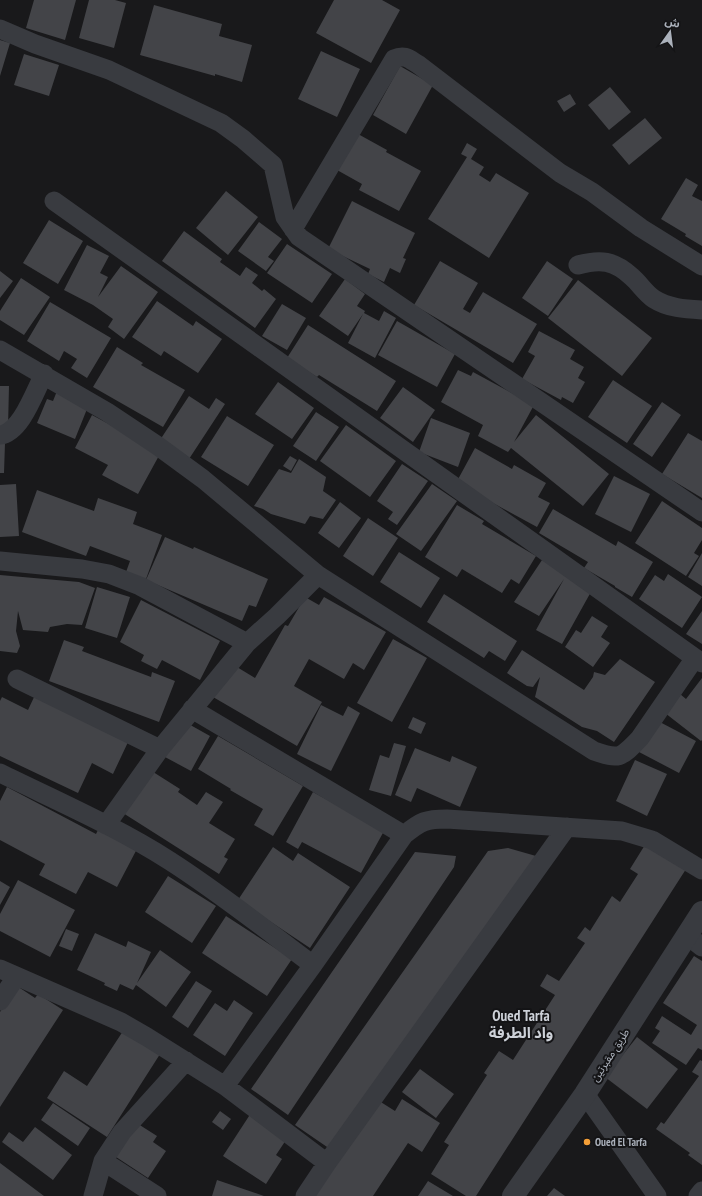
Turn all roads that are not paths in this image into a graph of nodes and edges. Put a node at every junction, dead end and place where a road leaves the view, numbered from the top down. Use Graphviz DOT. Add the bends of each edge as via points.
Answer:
graph roads {
  1 [pos="0,29"];
  2 [pos="54,201"];
  3 [pos="293,229"];
  4 [pos="578,265"];
  5 [pos="702,266"];
  6 [pos="702,310"];
  7 [pos="0,350"];
  8 [pos="44,374"];
  9 [pos="0,436"];
  10 [pos="702,512"];
  11 [pos="0,561"];
  12 [pos="318,574"];
  13 [pos="246,643"];
  14 [pos="699,660"];
  15 [pos="17,679"];
  16 [pos="192,709"];
  17 [pos="160,749"];
  18 [pos="0,773"];
  19 [pos="106,825"];
  20 [pos="567,827"];
  21 [pos="404,835"];
  22 [pos="702,870"];
  23 [pos="702,912"];
  24 [pos="694,941"];
  25 [pos="313,965"];
  26 [pos="8,973"];
  27 [pos="0,1001"];
  28 [pos="186,1060"];
  29 [pos="225,1086"];
  30 [pos="585,1094"];
  31 [pos="103,1161"];
  32 [pos="327,1163"];
  33 [pos="702,1191"];
  34 [pos="94,1196"];
  35 [pos="157,1196"];
  36 [pos="306,1196"];
  37 [pos="513,1196"];
  38 [pos="657,1196"];
  39 [pos="698,1196"];
  1 -- 3 [label="street" via="109,70 221,123 273,165 284,217"];
  2 -- 14 [label="street"];
  3 -- 5 [label="street" via="394,60 406,57 560,173"];
  3 -- 10 [label="street" via="299,237"];
  4 -- 6 [label="street" via="603,261 618,266 653,299 666,305"];
  7 -- 8 [label="street"];
  8 -- 9 [label="street" via="23,416 15,427"];
  8 -- 12 [label="street" via="158,446 203,479"];
  11 -- 13 [label="street" via="109,574 140,586"];
  12 -- 13 [label="street"];
  12 -- 14 [label="street" via="578,742 610,756 621,756 640,738"];
  13 -- 16 [label="street"];
  15 -- 17 [label="street"];
  16 -- 17 [label="street"];
  16 -- 21 [label="street"];
  17 -- 19 [label="street"];
  18 -- 19 [label="street"];
  19 -- 25 [label="street" via="187,872"];
  20 -- 21 [label="street" via="429,819"];
  20 -- 22 [label="street" via="622,831 638,835 652,840"];
  20 -- 32 [label="street"];
  21 -- 25 [label="street"];
  23 -- 24 [label="street, طريق مقبرتين"];
  24 -- 30 [label="street, طريق مقبرتين"];
  25 -- 29 [label="street"];
  26 -- 27 [label="street"];
  26 -- 28 [label="street" via="121,1022"];
  28 -- 29 [label="street"];
  28 -- 31 [label="street" via="122,1132"];
  29 -- 32 [label="street"];
  30 -- 37 [label="street, طريق مقبرتين"];
  30 -- 38 [label="street"];
  31 -- 34 [label="street"];
  31 -- 35 [label="street"];
  32 -- 36 [label="street"];
  33 -- 39 [label="street"];
}
